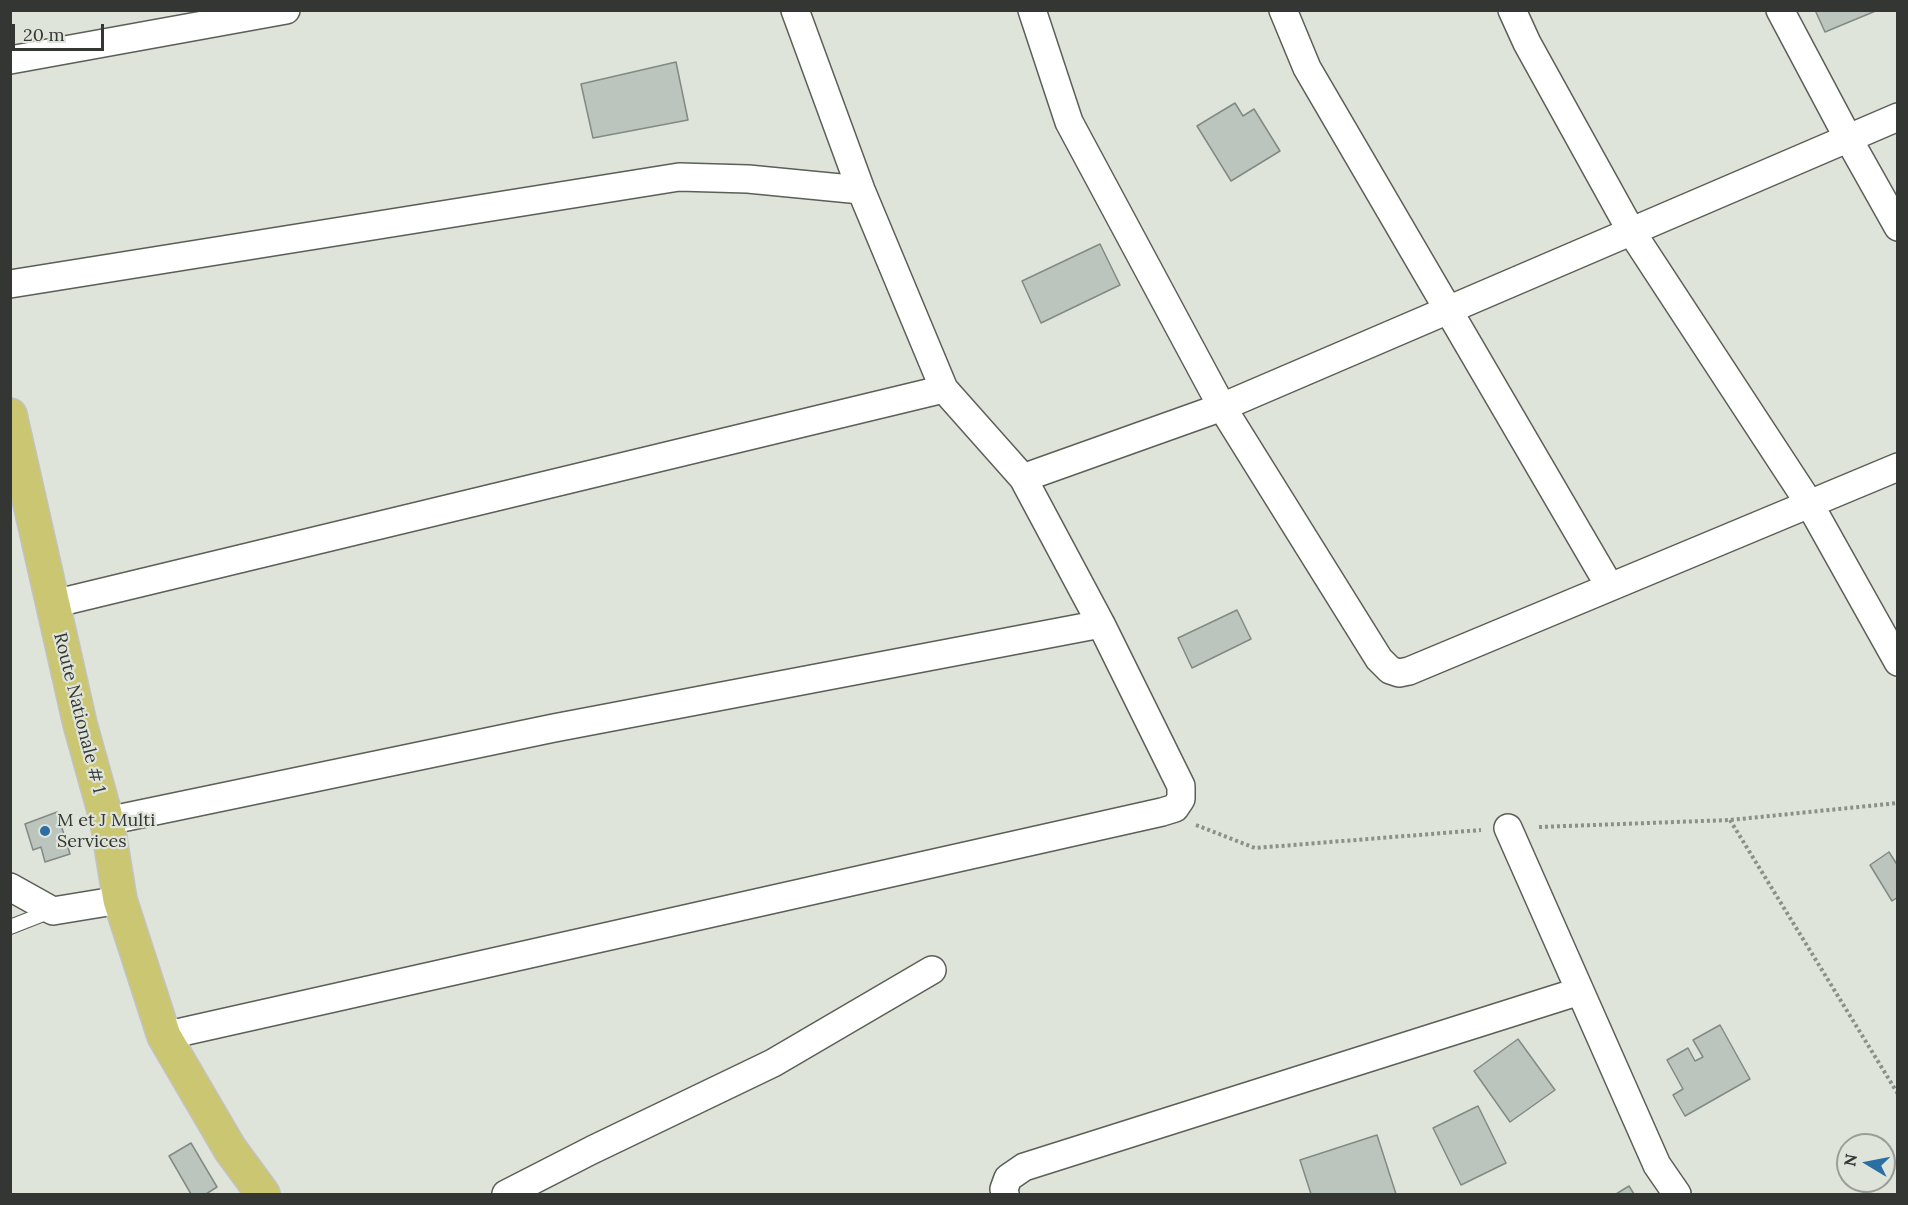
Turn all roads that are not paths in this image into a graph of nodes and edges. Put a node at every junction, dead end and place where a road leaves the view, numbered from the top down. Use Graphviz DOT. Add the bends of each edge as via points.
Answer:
graph roads {
  1 [pos="286,10"];
  2 [pos="795,10"];
  3 [pos="1032,10"];
  4 [pos="1283,10"];
  5 [pos="1512,10"];
  6 [pos="1780,10"];
  7 [pos="10,60"];
  8 [pos="1898,117"];
  9 [pos="1848,138"];
  10 [pos="861,190"];
  11 [pos="1898,227"];
  12 [pos="1631,231"];
  13 [pos="10,284"];
  14 [pos="1448,310"];
  15 [pos="944,389"];
  16 [pos="1222,407"];
  17 [pos="10,415"];
  18 [pos="1898,467"];
  19 [pos="1023,478"];
  20 [pos="1809,503"];
  21 [pos="1610,587"];
  22 [pos="53,604"];
  23 [pos="1101,624"];
  24 [pos="1898,662"];
  25 [pos="107,821"];
  26 [pos="1508,828"];
  27 [pos="10,887"];
  28 [pos="120,900"];
  29 [pos="53,910"];
  30 [pos="10,927"];
  31 [pos="932,970"];
  32 [pos="1580,991"];
  33 [pos="164,1036"];
  34 [pos="263,1194"];
  35 [pos="506,1194"];
  36 [pos="1005,1194"];
  37 [pos="1677,1194"];
  1 -- 7 [label="street"];
  2 -- 10 [label="street"];
  3 -- 16 [label="street" via="1069,122"];
  4 -- 14 [label="street" via="1307,68"];
  5 -- 12 [label="street"];
  6 -- 9 [label="street"];
  8 -- 9 [label="street"];
  9 -- 11 [label="street"];
  9 -- 12 [label="street"];
  10 -- 13 [label="street" via="679,177"];
  10 -- 15 [label="street"];
  12 -- 14 [label="street"];
  12 -- 20 [label="street"];
  14 -- 16 [label="street"];
  14 -- 21 [label="street"];
  15 -- 19 [label="street"];
  15 -- 22 [label="street"];
  16 -- 19 [label="street"];
  16 -- 21 [label="street" via="1379,659 1390,670 1409,671"];
  17 -- 22 [label="main road, Route Nationale # 1"];
  18 -- 20 [label="street"];
  19 -- 23 [label="street"];
  20 -- 21 [label="street"];
  20 -- 24 [label="street"];
  22 -- 25 [label="main road, Route Nationale # 1"];
  23 -- 25 [label="street" via="543,730"];
  23 -- 33 [label="street" via="1181,786 1181,799 1175,808"];
  25 -- 28 [label="main road, Route Nationale # 1"];
  26 -- 32 [label="street"];
  27 -- 29 [label="street"];
  28 -- 29 [label="street"];
  28 -- 33 [label="main road, Route Nationale # 1"];
  29 -- 30 [label="lane"];
  31 -- 35 [label="street" via="773,1063"];
  32 -- 36 [label="street" via="1024,1167 1008,1178"];
  32 -- 37 [label="street" via="1657,1165"];
  33 -- 34 [label="main road, Route Nationale # 1" via="230,1149"];
}
